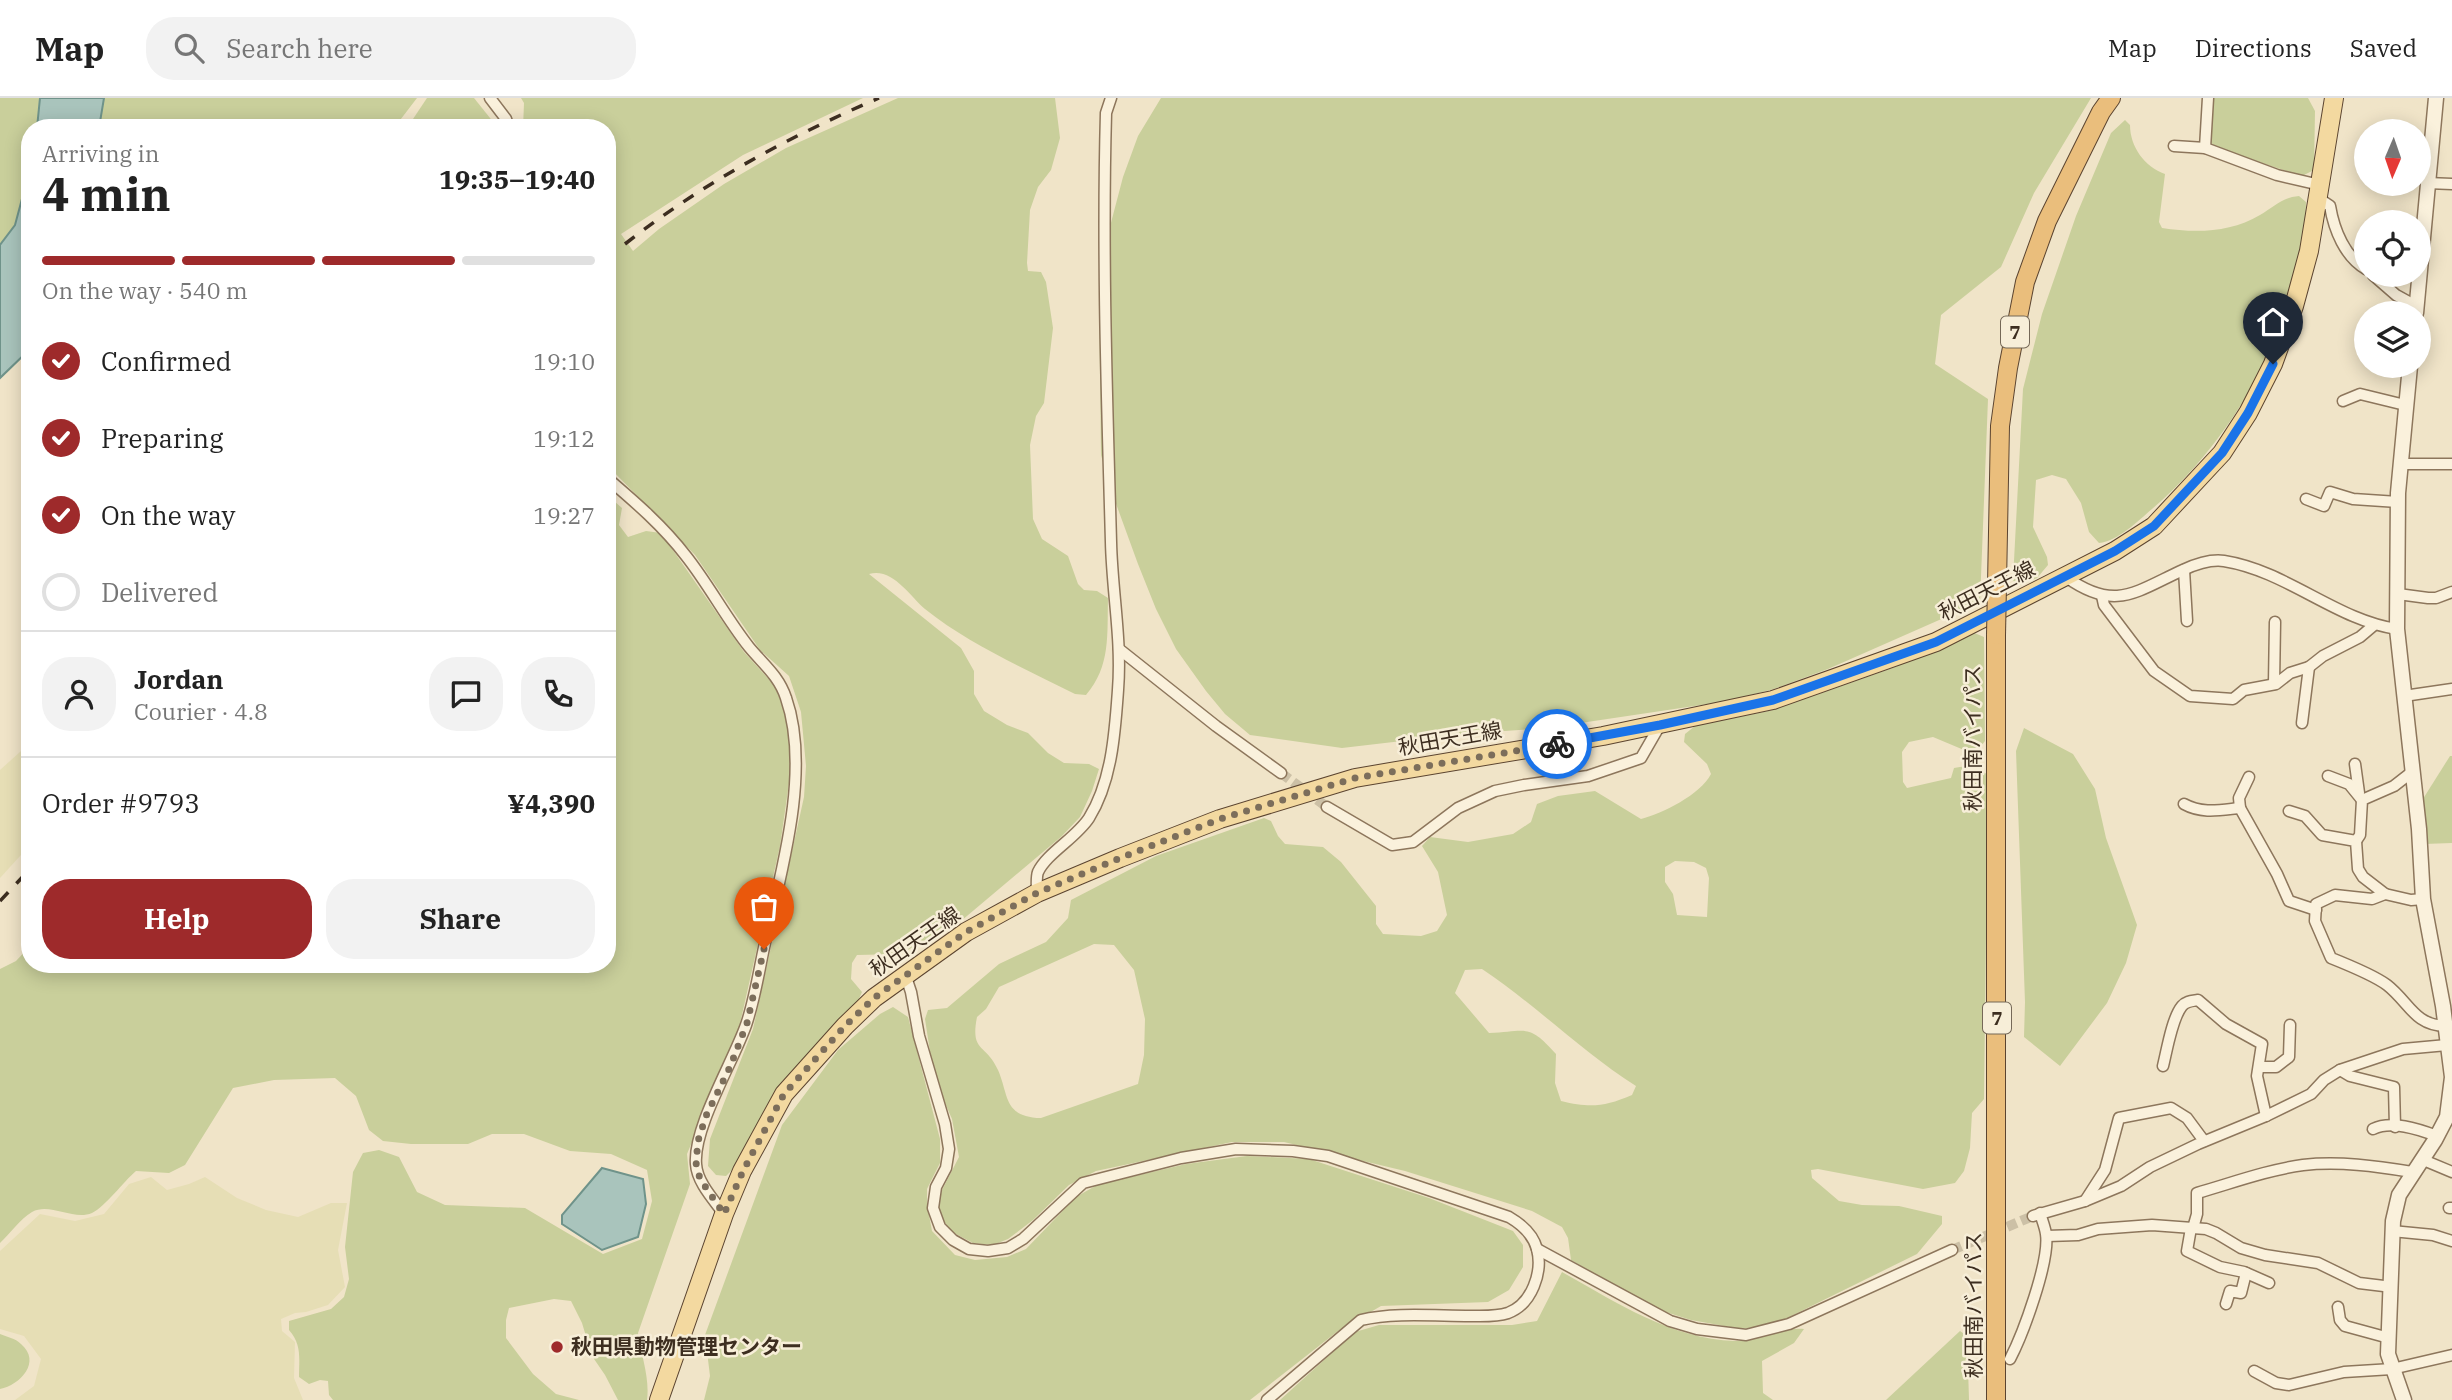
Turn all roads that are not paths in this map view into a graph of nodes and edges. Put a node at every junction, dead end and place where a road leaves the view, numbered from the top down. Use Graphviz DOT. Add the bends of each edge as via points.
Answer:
graph roads {
  1 [pos="490,98"];
  2 [pos="1111,98"];
  3 [pos="2110,98"];
  4 [pos="2208,98"];
  5 [pos="2334,98"];
  6 [pos="2435,98"];
  7 [pos="506,119"];
  8 [pos="2431,140"];
  9 [pos="2174,146"];
  10 [pos="2205,148"];
  11 [pos="2431,183"];
  12 [pos="2452,184"];
  13 [pos="2319,192"];
  14 [pos="2426,196"];
  15 [pos="2354,261"];
  16 [pos="2387,287"];
  17 [pos="2404,301"];
  18 [pos="2417,301"];
  19 [pos="2408,378"];
  20 [pos="2343,401"];
  21 [pos="2405,405"];
  22 [pos="2400,464"];
  23 [pos="2452,464"];
  24 [pos="616,486"];
  25 [pos="2306,499"];
  26 [pos="2398,502"];
  27 [pos="2184,570"];
  28 [pos="2066,577"];
  29 [pos="2452,592"];
  30 [pos="2398,594"];
  31 [pos="2102,596"];
  32 [pos="2187,621"];
  33 [pos="2275,622"];
  34 [pos="2373,625"];
  35 [pos="2397,629"];
  36 [pos="1119,649"];
  37 [pos="2309,667"];
  38 [pos="2274,684"];
  39 [pos="2452,689"];
  40 [pos="2404,696"];
  41 [pos="2302,723"];
  42 [pos="1660,725"];
  43 [pos="2355,764"];
  44 [pos="2412,772"];
  45 [pos="1281,774"];
  46 [pos="2328,776"];
  47 [pos="2249,777"];
  48 [pos="2361,798"];
  49 [pos="2184,804"];
  50 [pos="1327,807"];
  51 [pos="2240,808"];
  52 [pos="2289,811"];
  53 [pos="2356,841"];
  54 [pos="1037,893"];
  55 [pos="2385,894"];
  56 [pos="2423,899"];
  57 [pos="2316,910"];
  58 [pos="905,974"];
  59 [pos="2290,1025"];
  60 [pos="2445,1026"];
  61 [pos="2447,1045"];
  62 [pos="2163,1066"];
  63 [pos="2260,1067"];
  64 [pos="2340,1070"];
  65 [pos="2266,1116"];
  66 [pos="2395,1126"];
  67 [pos="2372,1129"];
  68 [pos="2437,1136"];
  69 [pos="2204,1141"];
  70 [pos="2421,1159"];
  71 [pos="2412,1172"];
  72 [pos="2452,1172"];
  73 [pos="2085,1201"];
  74 [pos="724,1214"];
  75 [pos="2192,1228"];
  76 [pos="2392,1231"];
  77 [pos="2047,1236"];
  78 [pos="2452,1241"];
  79 [pos="1537,1249"];
  80 [pos="1952,1250"];
  81 [pos="2246,1273"];
  82 [pos="2269,1283"];
  83 [pos="2392,1287"];
  84 [pos="2226,1304"];
  85 [pos="2338,1307"];
  86 [pos="2389,1338"];
  87 [pos="2452,1355"];
  88 [pos="2010,1359"];
  89 [pos="2392,1369"];
  90 [pos="2254,1371"];
  91 [pos="659,1400"];
  92 [pos="1267,1400"];
  93 [pos="1996,1400"];
  94 [pos="2404,1400"];
  1 -- 7 [label="street"];
  2 -- 36 [label="street" via="1106,113 1103,215 1111,541"];
  3 -- 93 [label="highway, 秋田南バイパス / 7, bridge" via="2047,221 2025,282 2000,426"];
  4 -- 10 [label="street"];
  5 -- 13 [label="main road, 秋田天王線"];
  6 -- 8 [label="street"];
  9 -- 10 [label="street"];
  10 -- 13 [label="street"];
  11 -- 12 [label="street"];
  13 -- 15 [label="street" via="2330,206 2339,237"];
  13 -- 28 [label="main road, 秋田天王線" via="2300,284 2277,352 2248,413 2222,453 2154,526"];
  14 -- 18 [label="street"];
  16 -- 17 [label="street"];
  19 -- 21 [label="street"];
  20 -- 21 [label="street" via="2360,394"];
  21 -- 22 [label="street"];
  22 -- 23 [label="street"];
  22 -- 26 [label="street"];
  24 -- 74 [label="street" via="687,556 749,648 777,677 795,728 792,814 753,998 743,1034 698,1141 700,1179"];
  25 -- 26 [label="street" via="2324,506 2330,492 2353,499"];
  26 -- 30 [label="street"];
  27 -- 31 [label="street" via="2145,590"];
  27 -- 32 [label="street"];
  27 -- 34 [label="street" via="2198,563 2223,561 2277,577"];
  28 -- 31 [label="street"];
  28 -- 42 [label="main road, 秋田天王線" via="1936,642 1773,700"];
  29 -- 30 [label="street" via="2428,598"];
  30 -- 35 [label="street"];
  31 -- 38 [label="street" via="2154,671 2190,696 2234,699 2244,690"];
  33 -- 38 [label="street"];
  34 -- 35 [label="street"];
  34 -- 37 [label="street"];
  35 -- 40 [label="street"];
  36 -- 45 [label="street"];
  36 -- 54 [label="street" via="1106,779 1090,817 1038,873"];
  37 -- 38 [label="street"];
  37 -- 41 [label="street"];
  39 -- 40 [label="street"];
  40 -- 44 [label="street"];
  42 -- 50 [label="street" via="1641,758 1588,776 1495,791 1458,808 1413,842 1392,845"];
  42 -- 54 [label="main road, 秋田天王線" via="1355,778 1220,819"];
  43 -- 48 [label="street"];
  44 -- 48 [label="street" via="2394,786"];
  44 -- 56 [label="street"];
  46 -- 48 [label="street" via="2349,784"];
  47 -- 51 [label="street" via="2239,798"];
  48 -- 53 [label="street"];
  49 -- 51 [label="street" via="2195,810"];
  51 -- 57 [label="street" via="2289,901"];
  52 -- 53 [label="street" via="2305,816 2322,835"];
  53 -- 55 [label="street" via="2358,869"];
  54 -- 58 [label="main road, 秋田天王線" via="966,932"];
  55 -- 56 [label="street"];
  55 -- 57 [label="street" via="2372,899 2335,895 2316,904"];
  56 -- 60 [label="street"];
  57 -- 60 [label="street" via="2318,929 2331,958 2388,986 2423,1021"];
  58 -- 74 [label="main road, 秋田天王線" via="845,1026 784,1094"];
  58 -- 79 [label="street" via="949,1149 933,1208 940,1227 969,1249 1008,1248 1083,1183 1236,1149 1293,1151 1348,1161 1509,1217 1529,1234"];
  59 -- 63 [label="street" via="2289,1057 2276,1067"];
  60 -- 61 [label="street"];
  61 -- 64 [label="street" via="2403,1049"];
  61 -- 68 [label="street" via="2452,1077 2447,1117"];
  62 -- 63 [label="street" via="2182,1005 2198,1000 2226,1024 2262,1044"];
  63 -- 65 [label="street" via="2257,1076"];
  64 -- 65 [label="street" via="2311,1094"];
  64 -- 66 [label="street" via="2394,1087"];
  65 -- 69 [label="street"];
  66 -- 67 [label="street"];
  66 -- 68 [label="street"];
  68 -- 70 [label="street"];
  69 -- 73 [label="street"];
  69 -- 73 [label="street" via="2187,1118 2171,1108 2119,1118 2105,1170"];
  70 -- 71 [label="street"];
  70 -- 72 [label="street"];
  71 -- 75 [label="street" via="2330,1164 2268,1172 2197,1193"];
  71 -- 76 [label="street" via="2399,1195"];
  73 -- 77 [label="street" via="2037,1214"];
  74 -- 91 [label="main road, 秋田天王線"];
  75 -- 77 [label="street" via="2152,1225"];
  75 -- 81 [label="street" via="2187,1251"];
  75 -- 83 [label="street" via="2217,1233 2241,1248 2265,1255 2318,1263 2359,1283"];
  76 -- 78 [label="street"];
  76 -- 83 [label="street"];
  77 -- 88 [label="street" via="2040,1278"];
  79 -- 80 [label="street" via="1670,1321 1746,1335 1788,1324"];
  79 -- 92 [label="street" via="1534,1287 1515,1309 1496,1316 1361,1320"];
  81 -- 82 [label="street"];
  81 -- 84 [label="street" via="2241,1293 2230,1291"];
  83 -- 86 [label="street"];
  85 -- 86 [label="street" via="2345,1326"];
  86 -- 89 [label="street"];
  87 -- 89 [label="street"];
  89 -- 90 [label="street" via="2344,1372 2289,1385"];
  89 -- 94 [label="street"];
}
